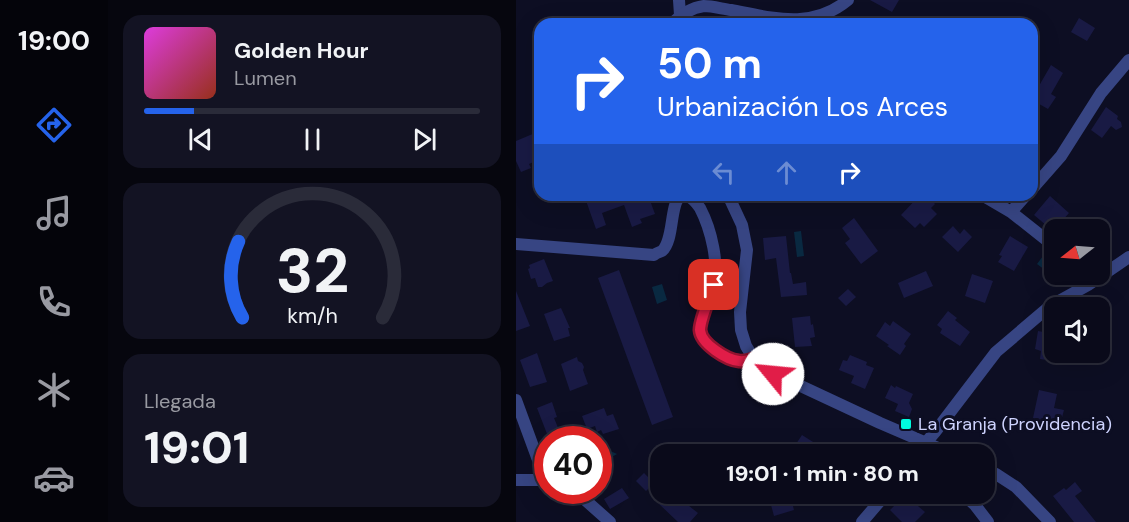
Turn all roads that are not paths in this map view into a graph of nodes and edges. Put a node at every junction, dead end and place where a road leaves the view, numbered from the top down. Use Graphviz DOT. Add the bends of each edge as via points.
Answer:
graph roads {
  1 [pos="679,0"];
  2 [pos="848,0"];
  3 [pos="676,18"];
  4 [pos="679,18"];
  5 [pos="769,18"];
  6 [pos="809,18"];
  7 [pos="1129,60"];
  8 [pos="1038,182"];
  9 [pos="676,201"];
  10 [pos="694,201"];
  11 [pos="731,201"];
  12 [pos="992,201"];
  13 [pos="1021,201"];
  14 [pos="1011,212"];
  15 [pos="1044,238"];
  16 [pos="516,244"];
  17 [pos="1129,256"];
  18 [pos="1110,267"];
  19 [pos="1081,285"];
  20 [pos="753,359"];
  21 [pos="516,400"];
  22 [pos="920,444"];
  23 [pos="932,444"];
  24 [pos="534,448"];
  25 [pos="995,474"];
  26 [pos="516,480"];
  27 [pos="534,480"];
  28 [pos="590,504"];
  29 [pos="877,504"];
  30 [pos="974,504"];
  31 [pos="610,522"];
  32 [pos="862,522"];
  33 [pos="988,522"];
  34 [pos="1050,522"];
  1 -- 3 [label="street"];
  2 -- 6 [label="street" via="824,15"];
  4 -- 5 [label="street" via="705,6"];
  7 -- 8 [label="street" via="1101,93 1062,156"];
  9 -- 16 [label="street" via="667,244 654,255"];
  10 -- 20 [label="street" via="712,241 715,264 714,285 701,336 729,359"];
  11 -- 20 [label="street" via="742,225 747,250 740,312 741,330"];
  12 -- 14 [label="street"];
  13 -- 14 [label="street"];
  14 -- 15 [label="street"];
  17 -- 18 [label="street"];
  19 -- 23 [label="street" via="996,352"];
  20 -- 22 [label="street" via="773,374"];
  21 -- 24 [label="street"];
  25 -- 34 [label="street" via="1016,487"];
  26 -- 27 [label="street"];
  28 -- 31 [label="street"];
  29 -- 32 [label="street"];
  30 -- 33 [label="street"];
}
